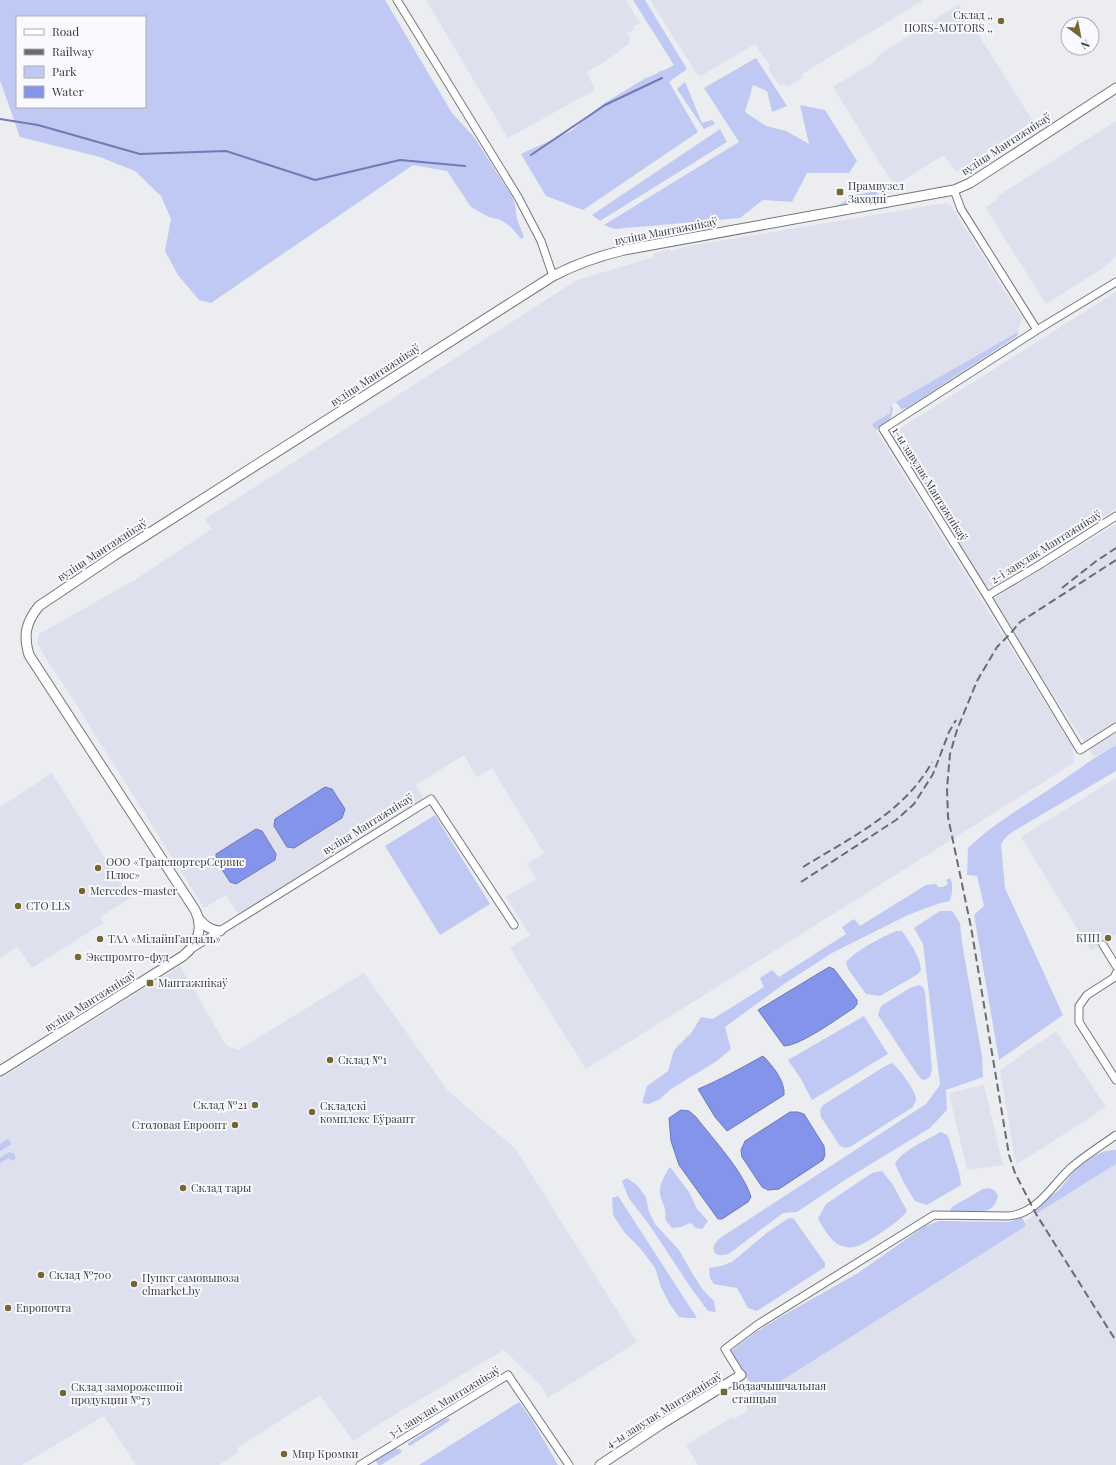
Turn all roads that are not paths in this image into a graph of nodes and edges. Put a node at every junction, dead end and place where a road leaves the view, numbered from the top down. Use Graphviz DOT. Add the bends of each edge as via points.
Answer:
graph roads {
  1 [pos="397,0"];
  2 [pos="1116,88"];
  3 [pos="954,190"];
  4 [pos="553,276"];
  5 [pos="1116,282"];
  6 [pos="1037,330"];
  7 [pos="1116,516"];
  8 [pos="987,596"];
  9 [pos="1116,727"];
  10 [pos="199,919"];
  11 [pos="514,925"];
  12 [pos="220,931"];
  13 [pos="1103,945"];
  14 [pos="191,949"];
  15 [pos="1116,966"];
  16 [pos="1116,972"];
  17 [pos="0,1071"];
  18 [pos="1116,1080"];
  19 [pos="1116,1135"];
  20 [pos="741,1375"];
  21 [pos="360,1465"];
  22 [pos="569,1465"];
  23 [pos="600,1465"];
  1 -- 4 [label="street" via="518,197 541,241"];
  2 -- 3 [label="street, вуліца Мантажнікаў" via="970,183"];
  3 -- 4 [label="street, вуліца Мантажнікаў" via="624,250 589,260"];
  3 -- 6 [label="street" via="961,209"];
  4 -- 10 [label="street, вуліца Мантажнікаў" via="115,555 47,600 32,614 26,637 29,655"];
  5 -- 6 [label="street, 1-ы завулак Мантажнікаў"];
  6 -- 8 [label="street, 1-ы завулак Мантажнікаў" via="883,429"];
  7 -- 8 [label="street, 2-і завулак Мантажнікаў"];
  8 -- 9 [label="street, 1-ы завулак Мантажнікаў" via="1080,750"];
  10 -- 12 [label="street" via="210,929"];
  10 -- 14 [label="street, вуліца Мантажнікаў" via="200,928"];
  11 -- 12 [label="street, вуліца Мантажнікаў" via="431,799"];
  12 -- 14 [label="street, вуліца Мантажнікаў"];
  13 -- 15 [label="street"];
  14 -- 17 [label="street, вуліца Мантажнікаў"];
  16 -- 18 [label="street" via="1115,977 1087,995 1079,1006 1079,1022"];
  19 -- 20 [label="street" via="1075,1164 1033,1208 1017,1216 934,1215 757,1325 725,1348"];
  20 -- 23 [label="street, 4-ы завулак Мантажнікаў"];
  21 -- 22 [label="street, 3-і завулак Мантажнікаў" via="508,1376"];
}
